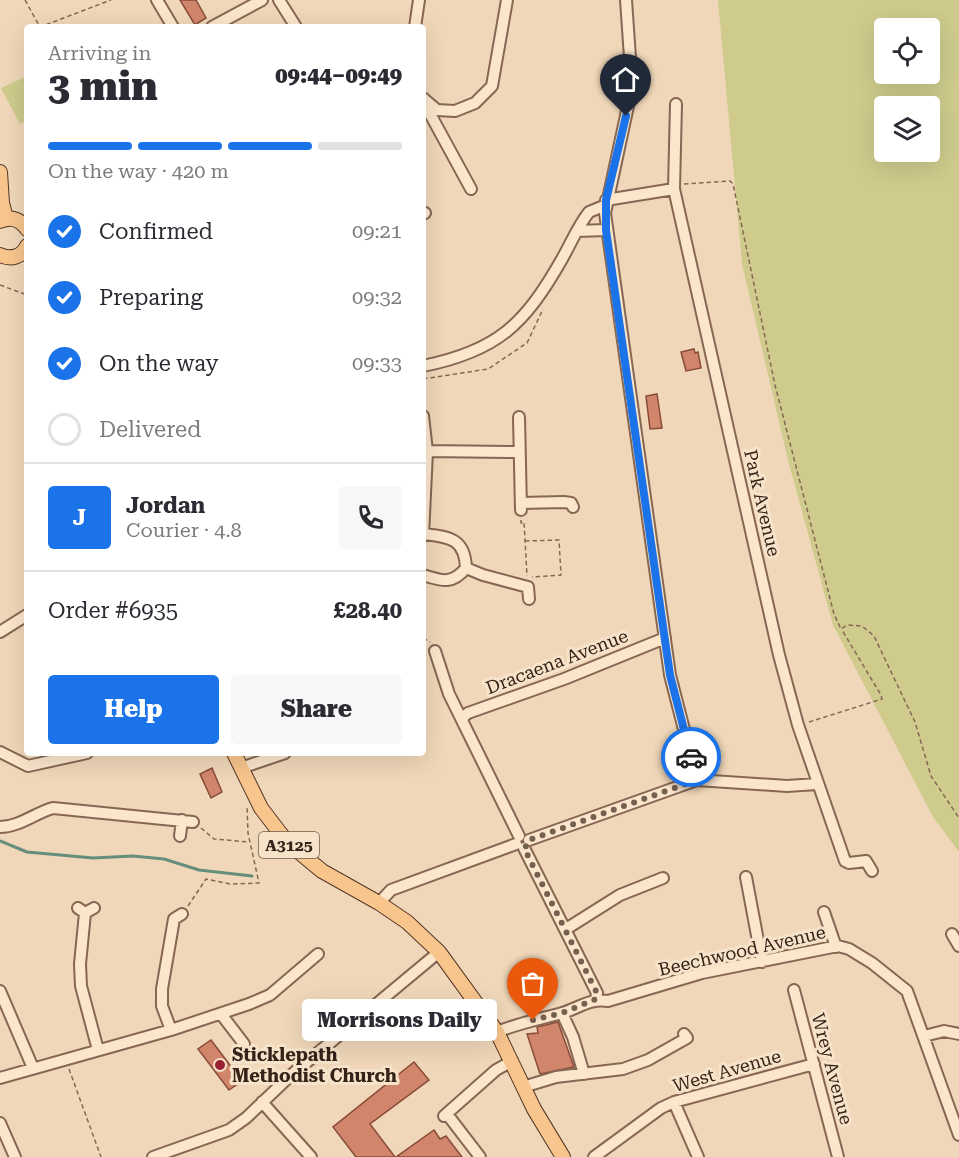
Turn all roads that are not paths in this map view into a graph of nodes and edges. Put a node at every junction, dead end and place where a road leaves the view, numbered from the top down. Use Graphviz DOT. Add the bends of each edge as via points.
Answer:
graph roads {
  1 [pos="157,0"];
  2 [pos="262,0"];
  3 [pos="279,0"];
  4 [pos="419,0"];
  5 [pos="507,0"];
  6 [pos="626,0"];
  7 [pos="171,24"];
  8 [pos="218,24"];
  9 [pos="294,24"];
  10 [pos="415,24"];
  11 [pos="426,101"];
  12 [pos="676,104"];
  13 [pos="426,105"];
  14 [pos="0,172"];
  15 [pos="674,187"];
  16 [pos="471,189"];
  17 [pos="606,202"];
  18 [pos="3,220"];
  19 [pos="24,226"];
  20 [pos="606,230"];
  21 [pos="577,231"];
  22 [pos="0,255"];
  23 [pos="24,255"];
  24 [pos="426,365"];
  25 [pos="519,417"];
  26 [pos="426,452"];
  27 [pos="519,452"];
  28 [pos="573,507"];
  29 [pos="426,535"];
  30 [pos="466,568"];
  31 [pos="426,576"];
  32 [pos="529,599"];
  33 [pos="24,617"];
  34 [pos="0,632"];
  35 [pos="665,638"];
  36 [pos="435,651"];
  37 [pos="462,718"];
  38 [pos="0,752"];
  39 [pos="73,756"];
  40 [pos="235,756"];
  41 [pos="276,756"];
  42 [pos="241,768"];
  43 [pos="697,780"];
  44 [pos="817,784"];
  45 [pos="0,827"];
  46 [pos="180,836"];
  47 [pos="522,842"];
  48 [pos="872,871"];
  49 [pos="746,877"];
  50 [pos="663,879"];
  51 [pos="379,903"];
  52 [pos="86,910"];
  53 [pos="166,910"];
  54 [pos="824,912"];
  55 [pos="566,929"];
  56 [pos="952,934"];
  57 [pos="959,946"];
  58 [pos="836,947"];
  59 [pos="302,952"];
  60 [pos="439,952"];
  61 [pos="762,962"];
  62 [pos="794,990"];
  63 [pos="0,991"];
  64 [pos="596,999"];
  65 [pos="562,1013"];
  66 [pos="221,1014"];
  67 [pos="171,1030"];
  68 [pos="497,1032"];
  69 [pos="684,1034"];
  70 [pos="959,1034"];
  71 [pos="924,1036"];
  72 [pos="244,1044"];
  73 [pos="98,1050"];
  74 [pos="512,1061"];
  75 [pos="814,1064"];
  76 [pos="33,1068"];
  77 [pos="584,1074"];
  78 [pos="0,1078"];
  79 [pos="523,1087"];
  80 [pos="262,1102"];
  81 [pos="674,1102"];
  82 [pos="0,1123"];
  83 [pos="959,1135"];
  84 [pos="15,1157"];
  85 [pos="153,1157"];
  86 [pos="311,1157"];
  87 [pos="480,1157"];
  88 [pos="563,1157"];
  89 [pos="594,1157"];
  90 [pos="698,1157"];
  91 [pos="838,1157"];
  1 -- 7 [label="street"];
  2 -- 8 [label="street"];
  3 -- 9 [label="street"];
  4 -- 10 [label="street"];
  5 -- 11 [label="street" via="492,87 475,104 456,111 437,110"];
  6 -- 17 [label="street" via="632,72 630,97"];
  12 -- 15 [label="street, Park Avenue"];
  13 -- 16 [label="street"];
  14 -- 18 [label="main road"];
  15 -- 17 [label="street"];
  15 -- 44 [label="street, Park Avenue" via="777,643"];
  17 -- 20 [label="street"];
  17 -- 21 [label="street" via="589,212"];
  18 -- 19 [label="main road" via="20,221"];
  20 -- 21 [label="street"];
  20 -- 35 [label="street"];
  21 -- 24 [label="street" via="532,308 502,336 465,356"];
  22 -- 23 [label="main road"];
  25 -- 27 [label="street"];
  26 -- 27 [label="street"];
  27 -- 28 [label="street" via="521,507 564,502"];
  29 -- 30 [label="street" via="454,540 462,548"];
  30 -- 31 [label="street" via="453,580 444,582"];
  30 -- 32 [label="street" via="528,587"];
  33 -- 34 [label="street"];
  35 -- 37 [label="street, Dracaena Avenue"];
  35 -- 43 [label="street" via="670,675"];
  36 -- 37 [label="street" via="449,694"];
  37 -- 47 [label="street"];
  38 -- 39 [label="street" via="28,766"];
  40 -- 42 [label="main road, A3125"];
  41 -- 42 [label="street"];
  42 -- 51 [label="main road, A3125" via="270,824 302,856"];
  43 -- 44 [label="street"];
  43 -- 47 [label="street"];
  44 -- 48 [label="street, Park Avenue" via="845,861 866,861"];
  45 -- 46 [label="street" via="60,808 188,821"];
  47 -- 51 [label="street" via="391,890"];
  47 -- 55 [label="street"];
  49 -- 61 [label="street"];
  50 -- 55 [label="street" via="620,896"];
  51 -- 60 [label="main road, A3125"];
  52 -- 73 [label="street" via="81,986"];
  53 -- 67 [label="street" via="178,916 162,989 162,1006"];
  54 -- 58 [label="street"];
  55 -- 64 [label="street" via="597,993"];
  56 -- 57 [label="street"];
  58 -- 61 [label="street, Beechwood Avenue"];
  58 -- 71 [label="street, Beechwood Avenue" via="849,949 872,963 908,991"];
  59 -- 66 [label="street" via="314,957 270,995"];
  60 -- 68 [label="main road, A3125"];
  60 -- 80 [label="street"];
  61 -- 64 [label="street, Beechwood Avenue" via="702,973 608,1001"];
  62 -- 75 [label="street, Wrey Avenue"];
  63 -- 76 [label="street"];
  64 -- 65 [label="street"];
  65 -- 68 [label="street"];
  65 -- 77 [label="street"];
  66 -- 67 [label="street"];
  66 -- 72 [label="street"];
  67 -- 73 [label="street"];
  68 -- 74 [label="main road, A3125"];
  69 -- 77 [label="street" via="687,1038 635,1066"];
  70 -- 71 [label="street" via="944,1031"];
  71 -- 83 [label="street"];
  73 -- 76 [label="street"];
  74 -- 79 [label="main road, A3125"];
  74 -- 87 [label="street" via="496,1070 446,1115"];
  75 -- 81 [label="street, West Avenue"];
  75 -- 91 [label="street, Wrey Avenue"];
  76 -- 78 [label="street"];
  77 -- 79 [label="street"];
  79 -- 88 [label="main road, A3125"];
  80 -- 85 [label="street" via="229,1130"];
  80 -- 86 [label="street"];
  81 -- 89 [label="street, West Avenue"];
  81 -- 90 [label="street"];
  82 -- 84 [label="street"];
}
